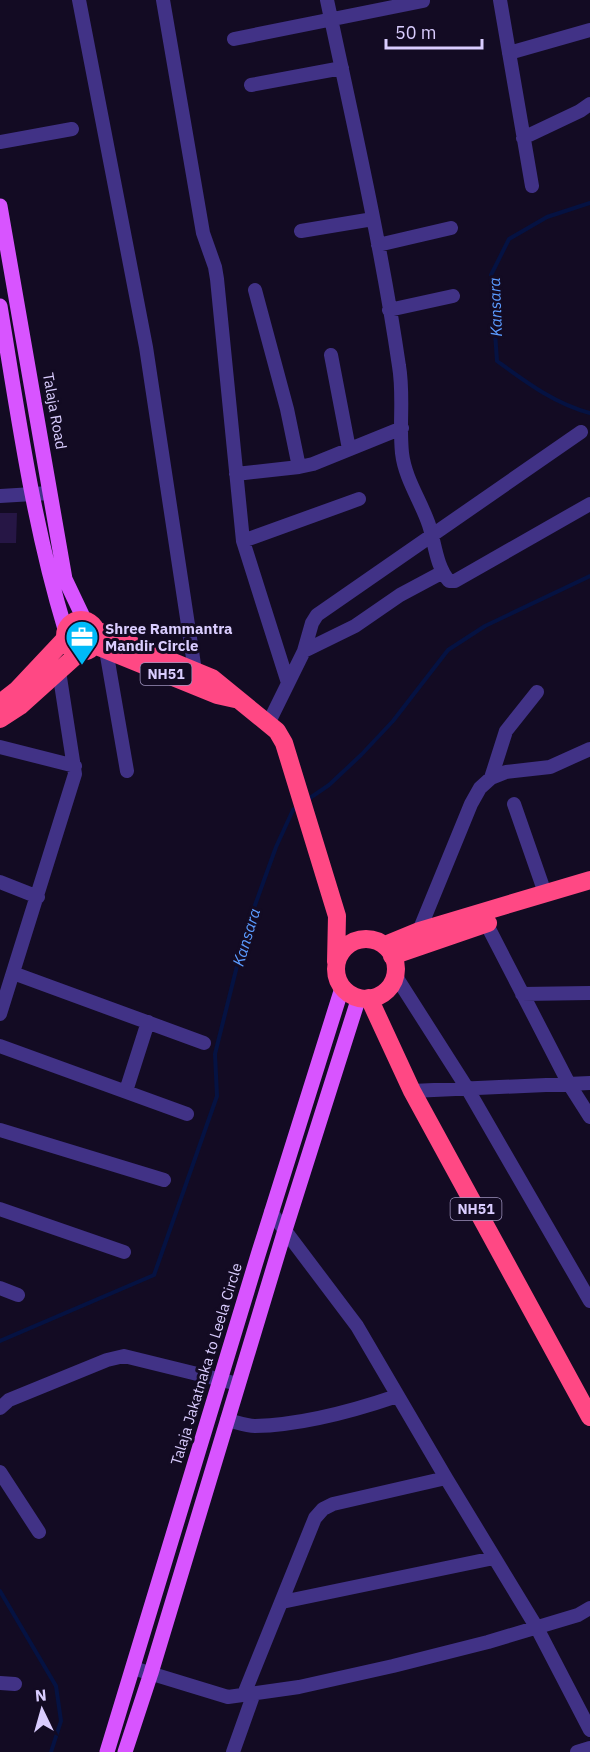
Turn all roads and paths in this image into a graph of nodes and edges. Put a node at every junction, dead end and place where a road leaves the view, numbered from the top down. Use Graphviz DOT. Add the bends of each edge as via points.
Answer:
graph roads {
  1 [pos="79,0"];
  2 [pos="163,0"];
  3 [pos="327,0"];
  4 [pos="500,0"];
  5 [pos="423,1"];
  6 [pos="332,21"];
  7 [pos="590,30"];
  8 [pos="234,39"];
  9 [pos="509,53"];
  10 [pos="342,68"];
  11 [pos="251,85"];
  12 [pos="590,104"];
  13 [pos="72,129"];
  14 [pos="524,138"];
  15 [pos="0,142"];
  16 [pos="532,186"];
  17 [pos="0,206"];
  18 [pos="374,219"];
  19 [pos="451,228"];
  20 [pos="301,231"];
  21 [pos="378,245"];
  22 [pos="255,290"];
  23 [pos="453,296"];
  24 [pos="0,306"];
  25 [pos="389,310"];
  26 [pos="331,355"];
  27 [pos="402,428"];
  28 [pos="581,432"];
  29 [pos="349,449"];
  30 [pos="299,467"];
  31 [pos="236,474"];
  32 [pos="50,493"];
  33 [pos="32,494"];
  34 [pos="0,496"];
  35 [pos="359,499"];
  36 [pos="590,504"];
  37 [pos="432,537"];
  38 [pos="243,541"];
  39 [pos="443,572"];
  40 [pos="65,634"];
  41 [pos="92,639"];
  42 [pos="304,651"];
  43 [pos="195,671"];
  44 [pos="59,672"];
  45 [pos="288,683"];
  46 [pos="537,692"];
  47 [pos="239,700"];
  48 [pos="0,703"];
  49 [pos="0,719"];
  50 [pos="268,724"];
  51 [pos="0,747"];
  52 [pos="590,749"];
  53 [pos="75,766"];
  54 [pos="127,771"];
  55 [pos="491,778"];
  56 [pos="514,804"];
  57 [pos="590,880"];
  58 [pos="0,882"];
  59 [pos="590,891"];
  60 [pos="545,893"];
  61 [pos="38,897"];
  62 [pos="336,913"];
  63 [pos="486,923"];
  64 [pos="419,931"];
  65 [pos="366,939"];
  66 [pos="389,950"];
  67 [pos="336,962"];
  68 [pos="13,973"];
  69 [pos="395,975"];
  70 [pos="342,988"];
  71 [pos="590,993"];
  72 [pos="522,994"];
  73 [pos="364,998"];
  74 [pos="0,1014"];
  75 [pos="148,1022"];
  76 [pos="204,1043"];
  77 [pos="0,1046"];
  78 [pos="590,1083"];
  79 [pos="569,1084"];
  80 [pos="467,1088"];
  81 [pos="126,1091"];
  82 [pos="412,1091"];
  83 [pos="187,1114"];
  84 [pos="590,1116"];
  85 [pos="1,1132"];
  86 [pos="164,1180"];
  87 [pos="0,1209"];
  88 [pos="271,1212"];
  89 [pos="285,1230"];
  90 [pos="124,1252"];
  91 [pos="0,1288"];
  92 [pos="18,1295"];
  93 [pos="590,1301"];
  94 [pos="219,1380"];
  95 [pos="238,1383"];
  96 [pos="397,1396"];
  97 [pos="0,1408"];
  98 [pos="589,1413"];
  99 [pos="227,1420"];
  100 [pos="0,1472"];
  101 [pos="446,1478"];
  102 [pos="39,1532"];
  103 [pos="494,1558"];
  104 [pos="282,1602"];
  105 [pos="590,1608"];
  106 [pos="537,1628"];
  107 [pos="133,1668"];
  108 [pos="151,1673"];
  109 [pos="0,1683"];
  110 [pos="15,1684"];
  111 [pos="249,1694"];
  112 [pos="590,1730"];
  113 [pos="590,1748"];
  114 [pos="107,1752"];
  115 [pos="125,1752"];
  116 [pos="233,1752"];
  117 [pos="577,1752"];
  1 -- 43 [label="street" via="146,347"];
  2 -- 31 [label="street" via="203,233 215,267"];
  3 -- 6 [label="street"];
  4 -- 9 [label="street"];
  5 -- 6 [label="street"];
  6 -- 8 [label="street"];
  6 -- 10 [label="street"];
  7 -- 9 [label="street"];
  9 -- 14 [label="street"];
  10 -- 11 [label="street"];
  10 -- 18 [label="street"];
  12 -- 14 [label="street"];
  13 -- 15 [label="street"];
  14 -- 16 [label="street"];
  17 -- 32 [label="main road, Talaja Road"];
  18 -- 20 [label="street"];
  18 -- 21 [label="street"];
  19 -- 21 [label="street"];
  21 -- 25 [label="street"];
  22 -- 30 [label="street"];
  23 -- 25 [label="street"];
  24 -- 33 [label="main road"];
  25 -- 27 [label="street" via="400,369"];
  26 -- 29 [label="street"];
  27 -- 29 [label="street"];
  27 -- 37 [label="street" via="402,454"];
  28 -- 37 [label="street"];
  29 -- 30 [label="street"];
  30 -- 31 [label="street"];
  31 -- 38 [label="street"];
  32 -- 33 [label="street"];
  32 -- 41 [label="main road, Talaja Road" via="66,586"];
  33 -- 34 [label="street"];
  33 -- 40 [label="main road"];
  35 -- 38 [label="street"];
  36 -- 39 [label="street" via="455,581 449,581"];
  37 -- 39 [label="street"];
  37 -- 42 [label="street" via="317,615"];
  38 -- 45 [label="street"];
  39 -- 42 [label="street" via="355,626"];
  40 -- 41 [label="highway, NH51" via="70,649"];
  40 -- 41 [label="highway" via="73,621"];
  40 -- 48 [label="highway" via="17,690"];
  41 -- 43 [label="highway, NH51"];
  41 -- 44 [label="highway"];
  41 -- 47 [label="highway, NH51" via="217,695"];
  41 -- 54 [label="street"];
  42 -- 45 [label="street"];
  43 -- 47 [label="highway, NH51" via="217,681"];
  44 -- 49 [label="highway"];
  44 -- 53 [label="street"];
  45 -- 50 [label="street"];
  46 -- 55 [label="street" via="506,731"];
  47 -- 50 [label="highway, NH51"];
  50 -- 62 [label="highway, NH51" via="284,743"];
  51 -- 53 [label="street"];
  52 -- 55 [label="street" via="550,767 506,772"];
  53 -- 61 [label="street"];
  55 -- 64 [label="street" via="471,804"];
  56 -- 60 [label="street"];
  57 -- 60 [label="highway"];
  58 -- 61 [label="street"];
  59 -- 63 [label="highway"];
  60 -- 64 [label="highway"];
  61 -- 68 [label="street"];
  62 -- 65 [label="highway"];
  62 -- 67 [label="highway, NH51"];
  63 -- 66 [label="highway"];
  63 -- 72 [label="street"];
  64 -- 66 [label="highway"];
  65 -- 66 [label="highway"];
  65 -- 67 [label="highway" via="352,942"];
  66 -- 69 [label="highway" via="395,962"];
  67 -- 70 [label="highway, NH51" via="336,976"];
  68 -- 74 [label="street"];
  68 -- 75 [label="street"];
  69 -- 73 [label="highway" via="390,987 379,996"];
  69 -- 80 [label="street"];
  70 -- 73 [label="highway"];
  70 -- 88 [label="main road, Talaja Jakatnaka to Leela Circle"];
  71 -- 72 [label="street"];
  72 -- 79 [label="street"];
  73 -- 82 [label="highway, NH51"];
  73 -- 89 [label="main road"];
  75 -- 76 [label="street"];
  75 -- 81 [label="street"];
  77 -- 81 [label="street"];
  78 -- 79 [label="street"];
  79 -- 80 [label="street"];
  79 -- 84 [label="street"];
  80 -- 82 [label="street"];
  80 -- 93 [label="street"];
  81 -- 83 [label="street"];
  82 -- 98 [label="highway, NH51"];
  85 -- 86 [label="street"];
  87 -- 90 [label="street"];
  88 -- 89 [label="street"];
  88 -- 94 [label="main road, Talaja Jakatnaka to Leela Circle"];
  89 -- 95 [label="main road"];
  89 -- 96 [label="street" via="357,1326"];
  91 -- 92 [label="street"];
  94 -- 95 [label="street"];
  94 -- 97 [label="street" via="124,1356 9,1400"];
  94 -- 107 [label="main road, Talaja Jakatnaka to Leela Circle"];
  95 -- 99 [label="main road"];
  96 -- 99 [label="street" via="353,1411 306,1419 253,1426"];
  96 -- 101 [label="street"];
  99 -- 108 [label="main road"];
  100 -- 102 [label="street"];
  101 -- 103 [label="street"];
  101 -- 104 [label="street" via="323,1509 315,1518"];
  103 -- 104 [label="street"];
  103 -- 106 [label="street"];
  104 -- 111 [label="street"];
  105 -- 106 [label="street"];
  106 -- 111 [label="street" via="393,1666"];
  106 -- 112 [label="street"];
  107 -- 108 [label="street"];
  107 -- 114 [label="main road, Talaja Jakatnaka to Leela Circle"];
  108 -- 111 [label="street" via="228,1697"];
  108 -- 115 [label="main road"];
  109 -- 110 [label="street"];
  111 -- 116 [label="street"];
  113 -- 117 [label="street"];
}
